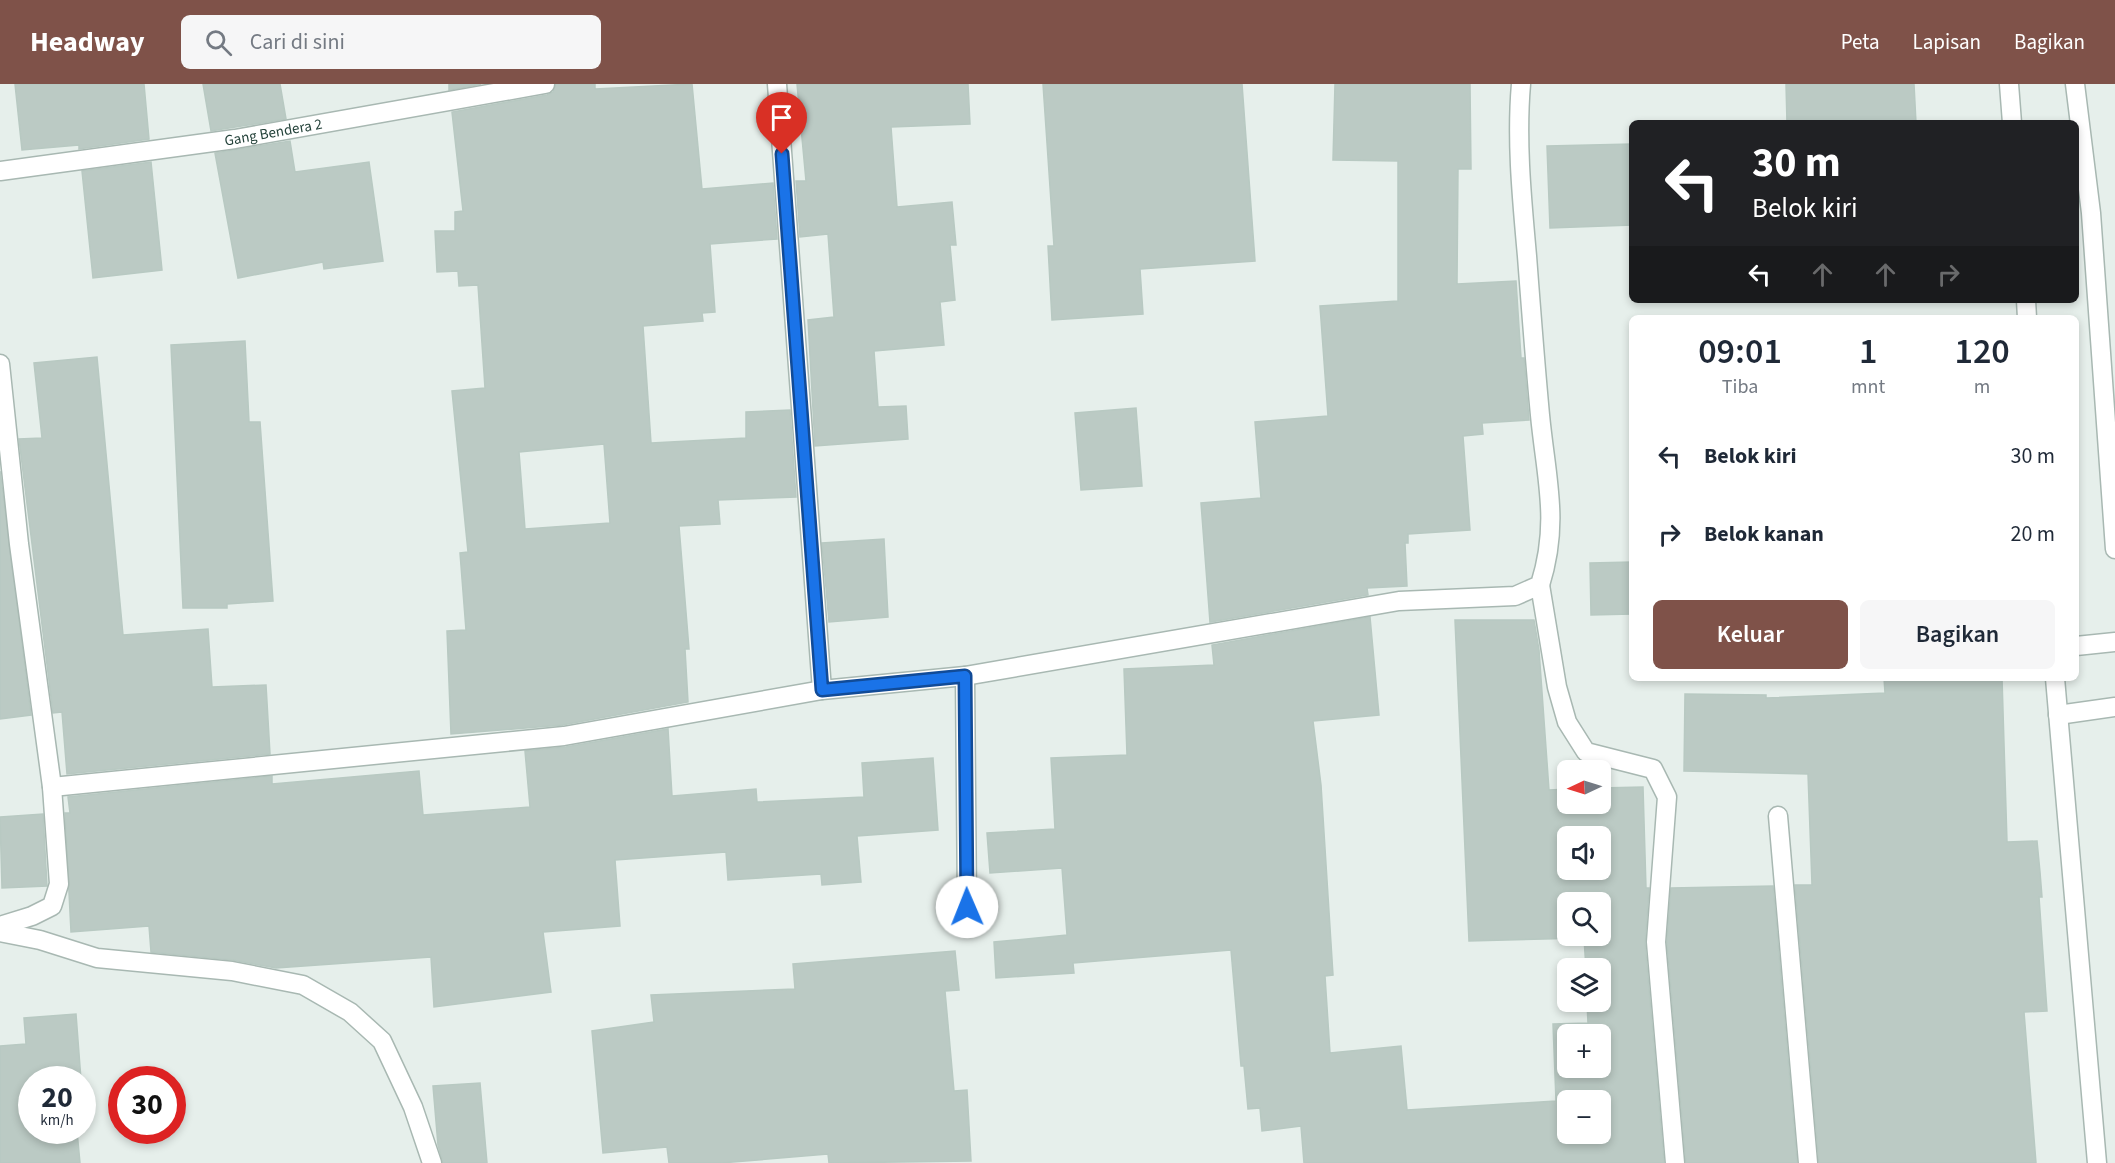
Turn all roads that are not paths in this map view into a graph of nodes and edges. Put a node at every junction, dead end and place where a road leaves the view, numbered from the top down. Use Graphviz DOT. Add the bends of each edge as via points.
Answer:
graph roads {
  1 [pos="545,84"];
  2 [pos="777,84"];
  3 [pos="1521,84"];
  4 [pos="2009,84"];
  5 [pos="2075,84"];
  6 [pos="2012,120"];
  7 [pos="0,171"];
  8 [pos="0,364"];
  9 [pos="2115,549"];
  10 [pos="1540,585"];
  11 [pos="2115,642"];
  12 [pos="2079,646"];
  13 [pos="965,676"];
  14 [pos="2055,681"];
  15 [pos="822,690"];
  16 [pos="2115,707"];
  17 [pos="2058,715"];
  18 [pos="52,787"];
  19 [pos="1778,816"];
  20 [pos="967,907"];
  21 [pos="0,926"];
  22 [pos="0,932"];
  23 [pos="432,1163"];
  24 [pos="1676,1163"];
  25 [pos="1808,1163"];
  26 [pos="2097,1163"];
  1 -- 7 [label="street, Gang Bendera 2" via="234,139"];
  2 -- 15 [label="street"];
  3 -- 10 [label="street" via="1522,204 1540,417 1552,503 1549,556"];
  4 -- 6 [label="street"];
  5 -- 9 [label="street" via="2091,213"];
  8 -- 18 [label="street" via="19,544"];
  10 -- 13 [label="street" via="1515,596 1399,601"];
  10 -- 24 [label="street" via="1557,687 1567,722 1586,752 1653,769 1667,797 1656,942"];
  11 -- 12 [label="street"];
  13 -- 15 [label="street"];
  13 -- 20 [label="street"];
  14 -- 17 [label="street"];
  15 -- 18 [label="street" via="564,736"];
  16 -- 17 [label="street"];
  17 -- 26 [label="street"];
  18 -- 21 [label="street" via="59,884 52,906"];
  19 -- 25 [label="street"];
  22 -- 23 [label="street" via="98,958 232,971 303,985 350,1012 382,1041 413,1107"];
}
